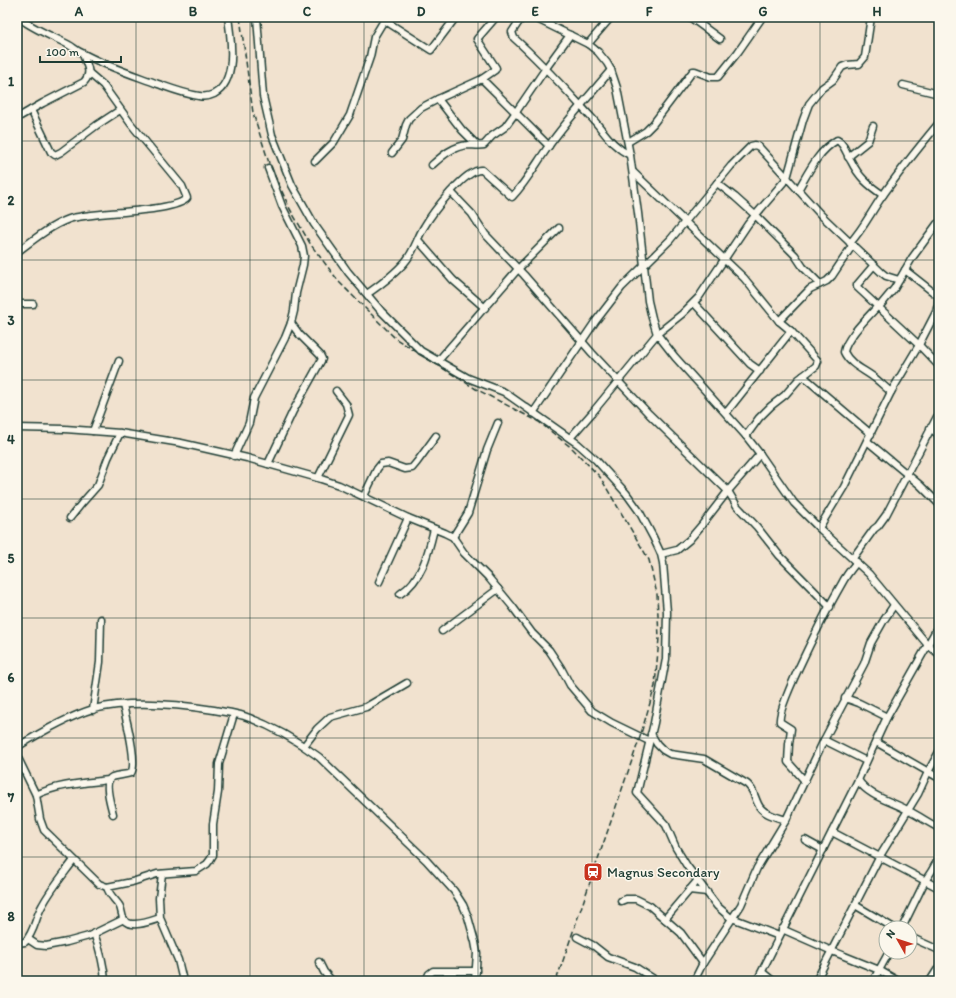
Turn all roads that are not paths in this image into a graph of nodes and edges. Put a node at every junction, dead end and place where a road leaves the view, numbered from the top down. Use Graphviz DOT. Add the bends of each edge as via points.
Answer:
graph roads {
  1 [pos="18,17"];
  2 [pos="228,17"];
  3 [pos="257,17"];
  4 [pos="456,17"];
  5 [pos="496,17"];
  6 [pos="522,17"];
  7 [pos="534,17"];
  8 [pos="611,17"];
  9 [pos="690,17"];
  10 [pos="871,17"];
  11 [pos="385,19"];
  12 [pos="761,19"];
  13 [pos="570,35"];
  14 [pos="720,39"];
  15 [pos="588,44"];
  16 [pos="83,54"];
  17 [pos="546,68"];
  18 [pos="611,70"];
  19 [pos="89,73"];
  20 [pos="482,80"];
  21 [pos="903,85"];
  22 [pos="939,94"];
  23 [pos="438,99"];
  24 [pos="580,106"];
  25 [pos="31,110"];
  26 [pos="120,110"];
  27 [pos="516,112"];
  28 [pos="17,118"];
  29 [pos="939,123"];
  30 [pos="872,126"];
  31 [pos="628,142"];
  32 [pos="477,145"];
  33 [pos="549,146"];
  34 [pos="392,153"];
  35 [pos="630,155"];
  36 [pos="848,157"];
  37 [pos="315,161"];
  38 [pos="432,165"];
  39 [pos="268,168"];
  40 [pos="633,172"];
  41 [pos="787,178"];
  42 [pos="717,183"];
  43 [pos="798,190"];
  44 [pos="451,192"];
  45 [pos="883,195"];
  46 [pos="755,215"];
  47 [pos="686,222"];
  48 [pos="938,223"];
  49 [pos="559,228"];
  50 [pos="418,240"];
  51 [pos="851,245"];
  52 [pos="17,252"];
  53 [pos="724,258"];
  54 [pos="874,265"];
  55 [pos="644,266"];
  56 [pos="518,269"];
  57 [pos="905,270"];
  58 [pos="899,280"];
  59 [pos="820,284"];
  60 [pos="939,286"];
  61 [pos="367,294"];
  62 [pos="938,296"];
  63 [pos="694,303"];
  64 [pos="17,304"];
  65 [pos="33,304"];
  66 [pos="879,307"];
  67 [pos="486,308"];
  68 [pos="779,322"];
  69 [pos="291,323"];
  70 [pos="791,331"];
  71 [pos="657,334"];
  72 [pos="582,342"];
  73 [pos="919,345"];
  74 [pos="119,361"];
  75 [pos="438,362"];
  76 [pos="939,366"];
  77 [pos="760,371"];
  78 [pos="803,376"];
  79 [pos="619,380"];
  80 [pos="336,391"];
  81 [pos="891,392"];
  82 [pos="533,413"];
  83 [pos="726,413"];
  84 [pos="939,413"];
  85 [pos="498,423"];
  86 [pos="17,428"];
  87 [pos="930,428"];
  88 [pos="93,431"];
  89 [pos="120,433"];
  90 [pos="871,434"];
  91 [pos="939,435"];
  92 [pos="436,436"];
  93 [pos="746,436"];
  94 [pos="570,438"];
  95 [pos="867,440"];
  96 [pos="760,454"];
  97 [pos="234,456"];
  98 [pos="268,464"];
  99 [pos="907,474"];
  100 [pos="318,478"];
  101 [pos="728,491"];
  102 [pos="364,496"];
  103 [pos="939,504"];
  104 [pos="70,518"];
  105 [pos="408,518"];
  106 [pos="818,528"];
  107 [pos="434,530"];
  108 [pos="453,537"];
  109 [pos="661,554"];
  110 [pos="855,560"];
  111 [pos="379,582"];
  112 [pos="498,589"];
  113 [pos="400,594"];
  114 [pos="894,605"];
  115 [pos="830,607"];
  116 [pos="101,619"];
  117 [pos="939,625"];
  118 [pos="442,631"];
  119 [pos="927,644"];
  120 [pos="939,654"];
  121 [pos="407,683"];
  122 [pos="845,698"];
  123 [pos="123,705"];
  124 [pos="93,710"];
  125 [pos="234,714"];
  126 [pos="887,717"];
  127 [pos="651,734"];
  128 [pos="824,740"];
  129 [pos="649,741"];
  130 [pos="876,742"];
  131 [pos="304,746"];
  132 [pos="17,747"];
  133 [pos="939,752"];
  134 [pos="17,756"];
  135 [pos="866,761"];
  136 [pos="928,772"];
  137 [pos="939,778"];
  138 [pos="109,780"];
  139 [pos="858,780"];
  140 [pos="805,781"];
  141 [pos="36,795"];
  142 [pos="908,810"];
  143 [pos="113,814"];
  144 [pos="786,820"];
  145 [pos="939,828"];
  146 [pos="832,832"];
  147 [pos="805,840"];
  148 [pos="823,850"];
  149 [pos="880,856"];
  150 [pos="939,858"];
  151 [pos="74,860"];
  152 [pos="162,874"];
  153 [pos="698,880"];
  154 [pos="924,881"];
  155 [pos="107,887"];
  156 [pos="939,888"];
  157 [pos="689,890"];
  158 [pos="707,892"];
  159 [pos="621,902"];
  160 [pos="855,905"];
  161 [pos="160,918"];
  162 [pos="732,918"];
  163 [pos="124,919"];
  164 [pos="665,919"];
  165 [pos="880,920"];
  166 [pos="906,920"];
  167 [pos="782,929"];
  168 [pos="94,933"];
  169 [pos="779,936"];
  170 [pos="577,937"];
  171 [pos="28,939"];
  172 [pos="918,941"];
  173 [pos="17,943"];
  174 [pos="939,950"];
  175 [pos="832,951"];
  176 [pos="885,960"];
  177 [pos="318,962"];
  178 [pos="703,963"];
  179 [pos="939,967"];
  180 [pos="879,970"];
  181 [pos="476,971"];
  182 [pos="762,972"];
  183 [pos="105,981"];
  184 [pos="183,981"];
  185 [pos="332,981"];
  186 [pos="426,981"];
  187 [pos="475,981"];
  188 [pos="657,981"];
  189 [pos="694,981"];
  190 [pos="757,981"];
  191 [pos="772,981"];
  192 [pos="816,981"];
  193 [pos="873,981"];
  194 [pos="898,981"];
  195 [pos="930,981"];
  1 -- 16 [label="street"];
  2 -- 16 [label="street" via="232,51 230,70 222,87 208,96 201,97 165,86"];
  3 -- 61 [label="street" via="263,96 279,154 292,185 314,224"];
  4 -- 11 [label="street" via="431,50"];
  5 -- 20 [label="street" via="477,40 496,68"];
  6 -- 17 [label="street" via="512,34"];
  7 -- 13 [label="street"];
  8 -- 15 [label="street"];
  9 -- 14 [label="street"];
  10 -- 41 [label="street" via="862,61 859,64 842,67 807,108"];
  11 -- 37 [label="street" via="374,37 370,57 350,115 334,142"];
  12 -- 31 [label="street" via="718,77 693,71 653,124"];
  13 -- 15 [label="street"];
  13 -- 17 [label="street"];
  15 -- 18 [label="street" via="598,52"];
  16 -- 19 [label="street"];
  17 -- 24 [label="street"];
  17 -- 27 [label="street"];
  18 -- 24 [label="street"];
  18 -- 31 [label="street"];
  19 -- 25 [label="street" via="84,82"];
  19 -- 26 [label="street" via="103,85"];
  20 -- 23 [label="street"];
  20 -- 27 [label="street"];
  21 -- 22 [label="street"];
  23 -- 32 [label="street"];
  23 -- 34 [label="street" via="414,114 406,125 402,140"];
  24 -- 33 [label="street"];
  24 -- 35 [label="street" via="616,147"];
  25 -- 26 [label="street" via="50,152 55,155"];
  25 -- 28 [label="street"];
  26 -- 52 [label="street" via="182,186 187,198 160,207 69,219"];
  27 -- 32 [label="street" via="486,144"];
  27 -- 33 [label="street"];
  29 -- 45 [label="street"];
  30 -- 36 [label="street" via="868,141"];
  31 -- 35 [label="street"];
  32 -- 38 [label="street" via="454,149"];
  33 -- 44 [label="street" via="529,177 512,197 482,170 468,176"];
  35 -- 40 [label="street"];
  36 -- 43 [label="street" via="842,143 835,142 814,163"];
  36 -- 45 [label="street" via="865,182"];
  39 -- 69 [label="street" via="282,206 303,250 303,265"];
  40 -- 47 [label="street"];
  40 -- 55 [label="street"];
  41 -- 42 [label="street" via="755,145 742,155"];
  41 -- 43 [label="street"];
  41 -- 46 [label="street"];
  42 -- 46 [label="street"];
  42 -- 47 [label="street"];
  43 -- 51 [label="street"];
  44 -- 50 [label="street" via="428,220"];
  44 -- 56 [label="street" via="472,214 484,234"];
  45 -- 51 [label="street"];
  46 -- 53 [label="street"];
  46 -- 59 [label="street"];
  47 -- 53 [label="street"];
  47 -- 55 [label="street"];
  48 -- 57 [label="street"];
  49 -- 56 [label="street"];
  50 -- 61 [label="street" via="405,262"];
  50 -- 67 [label="street" via="453,280"];
  51 -- 54 [label="street"];
  51 -- 59 [label="street" via="832,276"];
  53 -- 63 [label="street"];
  53 -- 68 [label="street" via="744,278"];
  54 -- 58 [label="street" via="886,276"];
  54 -- 66 [label="street" via="857,287"];
  55 -- 71 [label="street" via="648,301"];
  55 -- 72 [label="street" via="622,287"];
  56 -- 67 [label="street"];
  56 -- 72 [label="street"];
  57 -- 58 [label="street"];
  57 -- 62 [label="street"];
  58 -- 66 [label="street"];
  59 -- 68 [label="street" via="805,293"];
  60 -- 62 [label="street"];
  61 -- 75 [label="street" via="421,351"];
  62 -- 73 [label="street" via="937,308"];
  63 -- 71 [label="street"];
  63 -- 77 [label="street" via="750,364"];
  64 -- 65 [label="street"];
  66 -- 73 [label="street"];
  66 -- 81 [label="street" via="847,342 844,352 858,367"];
  67 -- 75 [label="street"];
  68 -- 70 [label="street"];
  69 -- 97 [label="street" via="254,398 249,423"];
  69 -- 98 [label="street" via="322,359 293,411"];
  70 -- 77 [label="street"];
  70 -- 78 [label="street" via="818,361 816,366"];
  71 -- 79 [label="street"];
  71 -- 83 [label="street"];
  72 -- 79 [label="street"];
  72 -- 82 [label="street"];
  73 -- 76 [label="street"];
  73 -- 81 [label="street"];
  74 -- 88 [label="street"];
  75 -- 82 [label="street" via="468,378 504,392"];
  77 -- 83 [label="street"];
  78 -- 90 [label="street"];
  78 -- 93 [label="street" via="759,418"];
  79 -- 94 [label="street"];
  79 -- 101 [label="street" via="649,414"];
  80 -- 100 [label="street" via="346,404 349,416"];
  81 -- 90 [label="street"];
  82 -- 94 [label="street"];
  83 -- 93 [label="street"];
  84 -- 87 [label="street"];
  85 -- 108 [label="street" via="468,513"];
  86 -- 88 [label="street"];
  87 -- 91 [label="street"];
  87 -- 99 [label="street"];
  88 -- 89 [label="street"];
  89 -- 97 [label="street" via="181,443"];
  89 -- 104 [label="street" via="105,463 98,485"];
  90 -- 95 [label="street"];
  92 -- 102 [label="street" via="412,468 381,464"];
  93 -- 96 [label="street"];
  94 -- 109 [label="street" via="596,460 626,493 639,511"];
  95 -- 99 [label="street"];
  95 -- 106 [label="street" via="844,487"];
  96 -- 101 [label="street"];
  96 -- 106 [label="street" via="794,503"];
  97 -- 98 [label="street"];
  98 -- 100 [label="street"];
  99 -- 103 [label="street"];
  99 -- 110 [label="street" via="886,515"];
  100 -- 102 [label="street"];
  101 -- 109 [label="street" via="702,526 683,546"];
  101 -- 115 [label="street" via="780,555"];
  102 -- 105 [label="street"];
  105 -- 107 [label="street"];
  105 -- 111 [label="street"];
  106 -- 110 [label="street"];
  107 -- 108 [label="street"];
  107 -- 113 [label="street" via="425,564 414,582"];
  108 -- 112 [label="street" via="464,553"];
  109 -- 127 [label="street" via="667,612 666,659"];
  110 -- 114 [label="street"];
  110 -- 115 [label="street"];
  112 -- 118 [label="street"];
  112 -- 129 [label="street" via="548,650 570,685 592,711"];
  114 -- 119 [label="street"];
  114 -- 122 [label="street" via="871,643 864,664"];
  115 -- 140 [label="street" via="792,683 780,718 780,722 791,728 788,762"];
  116 -- 124 [label="street" via="100,662"];
  117 -- 119 [label="street"];
  119 -- 120 [label="street"];
  119 -- 126 [label="street"];
  121 -- 131 [label="street" via="366,707 330,717"];
  122 -- 126 [label="street"];
  122 -- 128 [label="street"];
  123 -- 124 [label="street"];
  123 -- 125 [label="street" via="164,704"];
  123 -- 138 [label="street" via="134,768 131,773"];
  124 -- 132 [label="street" via="75,716"];
  125 -- 131 [label="street" via="259,722"];
  125 -- 152 [label="street" via="219,764 213,824 213,855 207,864 196,871"];
  126 -- 130 [label="street"];
  127 -- 129 [label="street"];
  127 -- 144 [label="street" via="666,752 704,759 748,784 762,811"];
  128 -- 135 [label="street"];
  128 -- 140 [label="street"];
  129 -- 153 [label="street" via="636,793 666,825 676,848"];
  130 -- 135 [label="street"];
  130 -- 136 [label="street"];
  131 -- 181 [label="street" via="318,756 426,860 454,891 463,905 472,930 477,953"];
  133 -- 136 [label="street"];
  134 -- 141 [label="street"];
  135 -- 139 [label="street"];
  136 -- 137 [label="street"];
  136 -- 142 [label="street"];
  138 -- 141 [label="street" via="58,786"];
  138 -- 143 [label="street" via="108,791"];
  139 -- 142 [label="street" via="873,794"];
  139 -- 146 [label="street"];
  140 -- 144 [label="street"];
  141 -- 151 [label="street" via="44,830"];
  142 -- 145 [label="street"];
  142 -- 149 [label="street"];
  144 -- 162 [label="street"];
  146 -- 148 [label="street"];
  146 -- 149 [label="street"];
  147 -- 148 [label="street"];
  148 -- 167 [label="street"];
  149 -- 154 [label="street"];
  149 -- 160 [label="street"];
  150 -- 154 [label="street"];
  151 -- 155 [label="street" via="98,884"];
  151 -- 171 [label="street" via="42,904"];
  152 -- 155 [label="street"];
  152 -- 161 [label="street" via="158,902"];
  153 -- 157 [label="street"];
  153 -- 158 [label="street"];
  154 -- 156 [label="street"];
  154 -- 166 [label="street"];
  155 -- 163 [label="street" via="121,908"];
  157 -- 158 [label="street"];
  157 -- 164 [label="street"];
  158 -- 162 [label="street" via="717,906"];
  159 -- 164 [label="street" via="631,898 639,900"];
  160 -- 165 [label="street"];
  160 -- 175 [label="street"];
  161 -- 163 [label="street" via="140,924 129,923"];
  161 -- 184 [label="street" via="178,960"];
  162 -- 169 [label="street"];
  162 -- 178 [label="street"];
  163 -- 168 [label="street"];
  164 -- 178 [label="street" via="681,933"];
  167 -- 169 [label="street"];
  167 -- 175 [label="street"];
  168 -- 171 [label="street" via="46,946 37,945"];
  168 -- 183 [label="street" via="102,954"];
  169 -- 182 [label="street"];
  170 -- 188 [label="street" via="608,957 635,967"];
  171 -- 173 [label="street"];
  172 -- 174 [label="street"];
  175 -- 180 [label="street"];
  175 -- 192 [label="street"];
  176 -- 180 [label="street"];
  177 -- 185 [label="street"];
  178 -- 189 [label="street"];
  179 -- 195 [label="street"];
  180 -- 193 [label="street"];
  180 -- 194 [label="street"];
  181 -- 186 [label="street" via="433,971"];
  181 -- 187 [label="street"];
  182 -- 190 [label="street"];
  182 -- 191 [label="street"];
}
